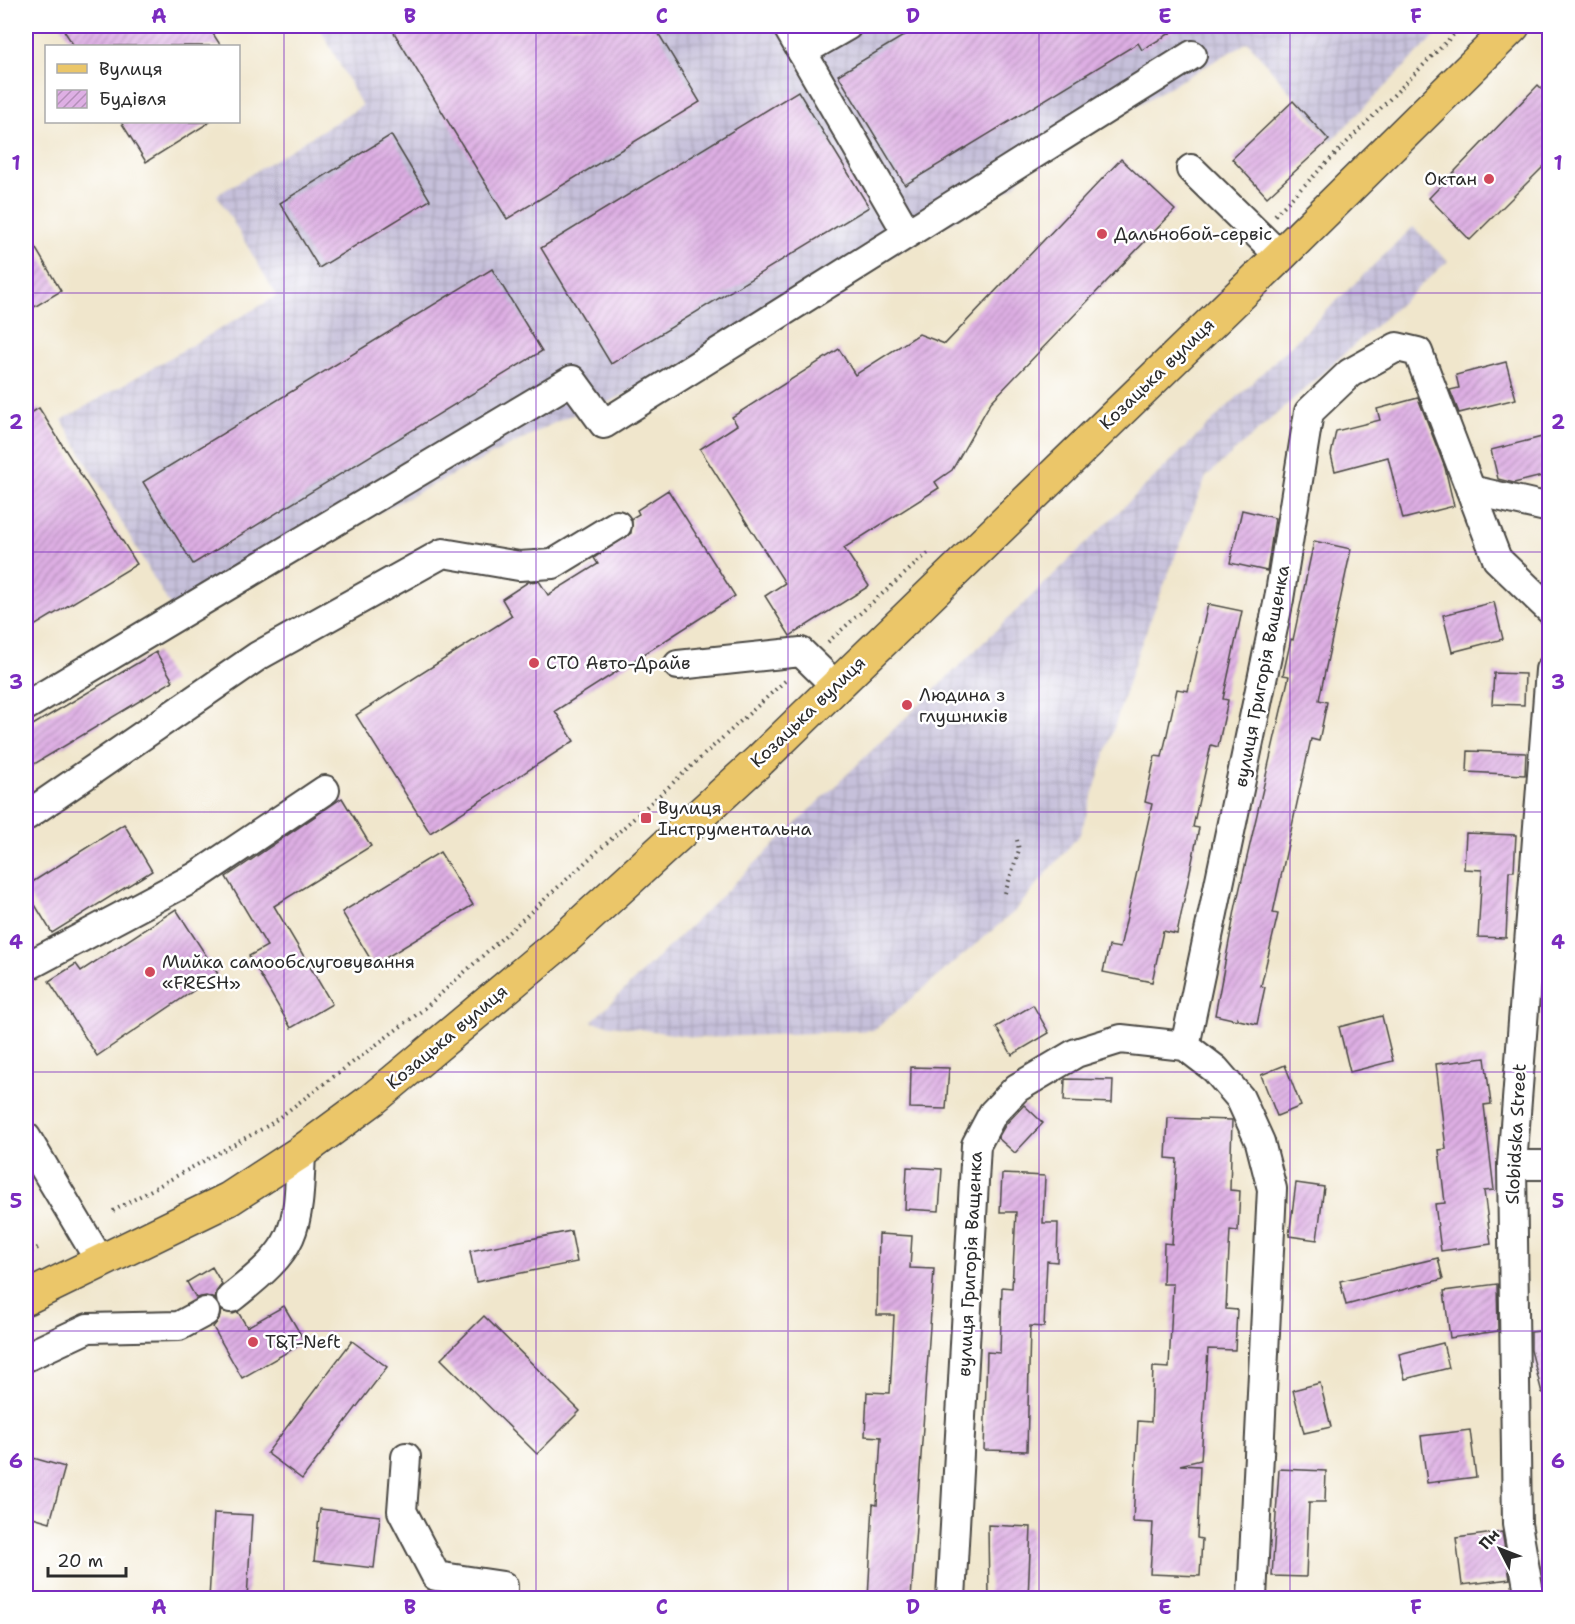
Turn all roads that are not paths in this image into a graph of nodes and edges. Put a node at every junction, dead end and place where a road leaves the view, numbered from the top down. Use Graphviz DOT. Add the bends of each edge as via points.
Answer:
graph roads {
  1 [pos="787,26"];
  2 [pos="847,26"];
  3 [pos="1513,26"];
  4 [pos="802,52"];
  5 [pos="1192,55"];
  6 [pos="1191,169"];
  7 [pos="907,233"];
  8 [pos="1280,256"];
  9 [pos="1471,490"];
  10 [pos="1550,508"];
  11 [pos="617,525"];
  12 [pos="1550,610"];
  13 [pos="678,665"];
  14 [pos="1550,669"];
  15 [pos="836,686"];
  16 [pos="26,706"];
  17 [pos="325,790"];
  18 [pos="26,816"];
  19 [pos="26,967"];
  20 [pos="1185,1046"];
  21 [pos="26,1137"];
  22 [pos="301,1152"];
  23 [pos="1512,1165"];
  24 [pos="1550,1165"];
  25 [pos="100,1261"];
  26 [pos="26,1298"];
  27 [pos="231,1299"];
  28 [pos="205,1312"];
  29 [pos="26,1357"];
  30 [pos="406,1456"];
  31 [pos="503,1599"];
  32 [pos="951,1599"];
  33 [pos="1252,1599"];
  34 [pos="1530,1599"];
  1 -- 4 [label="street"];
  2 -- 4 [label="street"];
  3 -- 8 [label="main road, Козацька вулиця"];
  4 -- 7 [label="street"];
  5 -- 7 [label="street"];
  6 -- 8 [label="street"];
  7 -- 16 [label="street" via="604,424 572,380"];
  8 -- 15 [label="main road, Козацька вулиця"];
  9 -- 10 [label="street"];
  9 -- 12 [label="street" via="1497,559"];
  9 -- 20 [label="street, вулиця Григорія Ващенка" via="1418,352 1397,347 1350,373 1309,412 1279,599"];
  11 -- 18 [label="street" via="553,564 519,566 443,553 258,656"];
  13 -- 15 [label="street" via="801,652"];
  14 -- 23 [label="street, Slobidska Street"];
  15 -- 22 [label="main road, Козацька вулиця" via="563,940 373,1099"];
  17 -- 19 [label="street" via="197,876"];
  20 -- 32 [label="street, вулиця Григорія Ващенка" via="1121,1039 1076,1053 1017,1088 993,1113 976,1145"];
  20 -- 33 [label="street" via="1215,1069 1240,1098 1260,1142 1272,1189"];
  21 -- 25 [label="street"];
  22 -- 25 [label="main road, Козацька вулиця" via="229,1199"];
  22 -- 27 [label="street" via="299,1204 292,1234 280,1256"];
  23 -- 24 [label="street"];
  23 -- 34 [label="street, Slobidska Street" via="1517,1524"];
  25 -- 26 [label="main road, Козацька вулиця"];
  28 -- 29 [label="street" via="179,1326 88,1328"];
  30 -- 31 [label="street" via="402,1511 436,1575 503,1586"];
}
